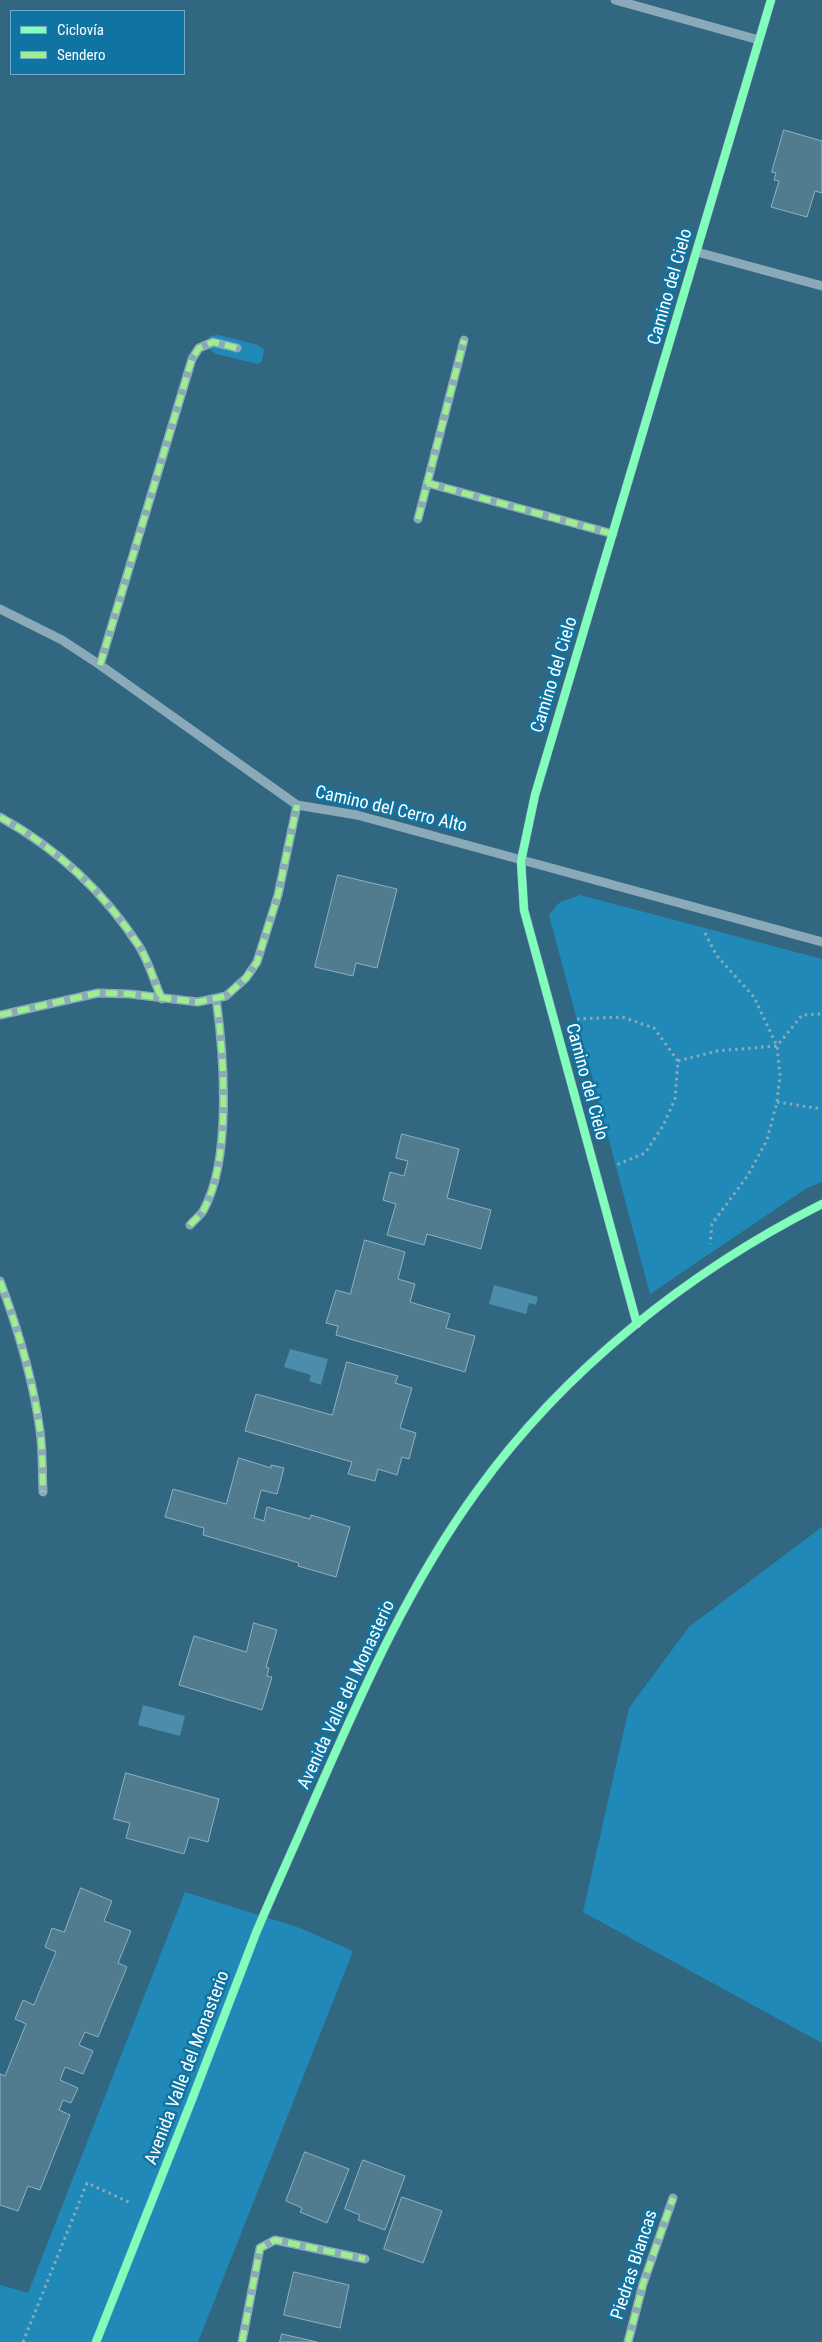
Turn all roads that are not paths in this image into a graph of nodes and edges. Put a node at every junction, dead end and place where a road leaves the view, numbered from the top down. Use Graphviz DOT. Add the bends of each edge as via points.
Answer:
graph roads {
  1 [pos="615,0"];
  2 [pos="771,0"];
  3 [pos="759,40"];
  4 [pos="697,252"];
  5 [pos="822,286"];
  6 [pos="464,340"];
  7 [pos="237,348"];
  8 [pos="427,483"];
  9 [pos="418,519"];
  10 [pos="613,534"];
  11 [pos="0,609"];
  12 [pos="100,665"];
  13 [pos="297,805"];
  14 [pos="0,817"];
  15 [pos="521,861"];
  16 [pos="822,942"];
  17 [pos="216,998"];
  18 [pos="162,999"];
  19 [pos="0,1015"];
  20 [pos="822,1204"];
  21 [pos="190,1225"];
  22 [pos="0,1280"];
  23 [pos="636,1324"];
  24 [pos="43,1492"];
  25 [pos="674,2198"];
  26 [pos="365,2259"];
  27 [pos="96,2342"];
  28 [pos="242,2342"];
  29 [pos="628,2342"];
  1 -- 3 [label="street"];
  2 -- 3 [label="street, Camino del Cielo"];
  3 -- 4 [label="street, Camino del Cielo"];
  4 -- 5 [label="street"];
  4 -- 10 [label="street, Camino del Cielo"];
  6 -- 8 [label="street"];
  7 -- 12 [label="street" via="213,342 199,348 192,358"];
  8 -- 9 [label="street"];
  8 -- 10 [label="street"];
  10 -- 15 [label="street, Camino del Cielo" via="535,795"];
  11 -- 12 [label="street, Camino del Cerro Alto" via="62,640"];
  12 -- 13 [label="street, Camino del Cerro Alto"];
  13 -- 15 [label="street, Camino del Cerro Alto" via="357,815"];
  13 -- 17 [label="street" via="278,895 257,962 246,978 226,996"];
  14 -- 18 [label="street" via="26,831 71,866 108,905 140,948"];
  15 -- 16 [label="street, Camino del Cerro Alto"];
  15 -- 23 [label="street, Camino del Cielo" via="524,910"];
  17 -- 18 [label="street" via="198,1002"];
  17 -- 21 [label="street" via="221,1058 221,1142 215,1178 202,1212"];
  18 -- 19 [label="street" via="98,993"];
  20 -- 23 [label="street, Avenida Valle del Monasterio" via="707,1272"];
  22 -- 24 [label="street" via="32,1380 41,1433"];
  23 -- 27 [label="street, Avenida Valle del Monasterio" via="552,1402 514,1445 478,1489 414,1588 386,1641 257,1930"];
  25 -- 29 [label="street, Piedras Blancas" via="643,2284"];
  26 -- 28 [label="street" via="275,2240 260,2248"];
}
